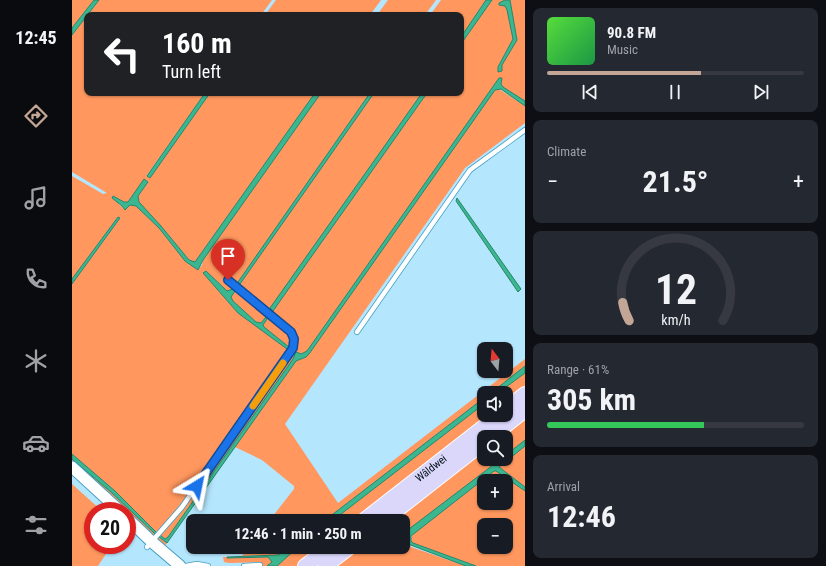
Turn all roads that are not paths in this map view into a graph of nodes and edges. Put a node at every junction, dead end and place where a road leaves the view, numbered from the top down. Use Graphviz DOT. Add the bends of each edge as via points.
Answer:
graph roads {
  1 [pos="525,130"];
  2 [pos="228,280"];
  3 [pos="356,332"];
  4 [pos="525,394"];
  5 [pos="513,403"];
  6 [pos="525,410"];
  7 [pos="490,422"];
  8 [pos="500,430"];
  9 [pos="477,447"];
  10 [pos="72,467"];
  11 [pos="110,502"];
  12 [pos="372,514"];
  13 [pos="392,514"];
  14 [pos="136,529"];
  15 [pos="149,545"];
  16 [pos="321,554"];
  17 [pos="341,554"];
  18 [pos="260,565"];
  19 [pos="180,566"];
  20 [pos="186,566"];
  21 [pos="208,566"];
  22 [pos="244,566"];
  23 [pos="305,566"];
  24 [pos="325,566"];
  1 -- 3 [label="lane" via="470,170"];
  2 -- 15 [label="lane" via="291,332 294,339 293,348 182,507"];
  4 -- 5 [label="highway"];
  6 -- 8 [label="highway"];
  7 -- 12 [label="highway, Wâldwei"];
  9 -- 13 [label="highway, Wâldwei"];
  10 -- 11 [label="street"];
  14 -- 15 [label="street"];
  15 -- 19 [label="street"];
  16 -- 23 [label="highway"];
  17 -- 24 [label="highway"];
  18 -- 22 [label="lane"];
  20 -- 21 [label="lane"];
}
